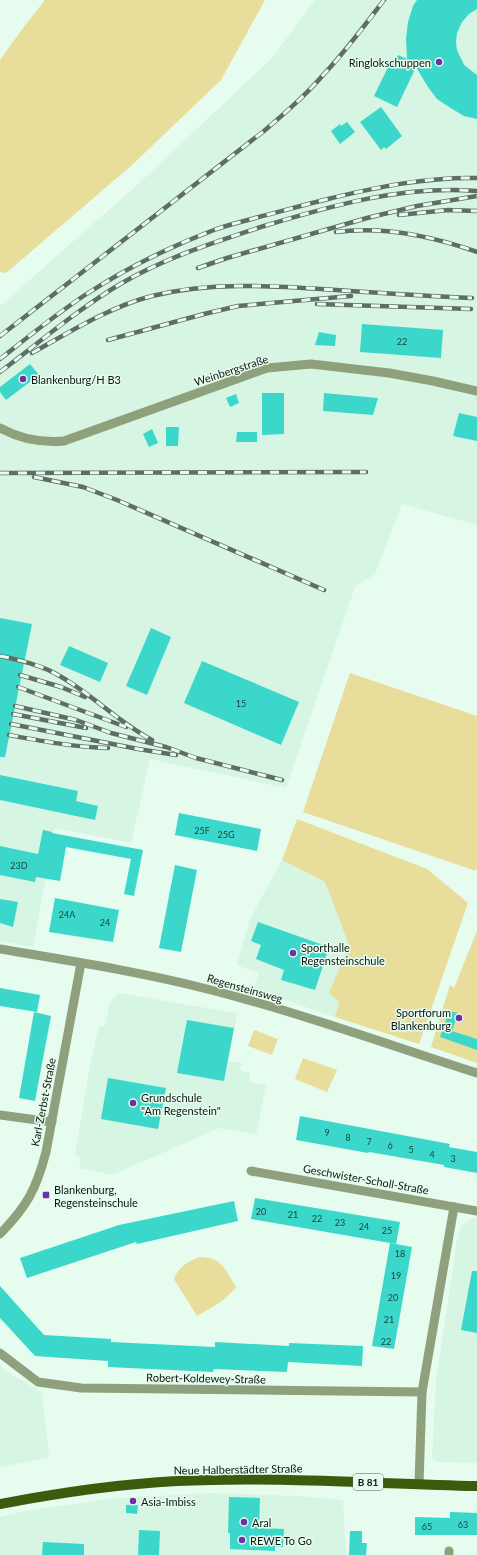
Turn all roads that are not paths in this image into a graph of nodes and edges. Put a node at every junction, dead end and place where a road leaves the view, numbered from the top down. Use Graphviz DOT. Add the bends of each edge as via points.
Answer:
graph roads {
  1 [pos="477,391"];
  2 [pos="0,428"];
  3 [pos="0,949"];
  4 [pos="82,963"];
  5 [pos="477,1073"];
  6 [pos="0,1115"];
  7 [pos="52,1122"];
  8 [pos="251,1171"];
  9 [pos="454,1207"];
  10 [pos="477,1211"];
  11 [pos="0,1234"];
  12 [pos="0,1353"];
  13 [pos="422,1392"];
  14 [pos="419,1484"];
  15 [pos="477,1486"];
  16 [pos="0,1504"];
  1 -- 2 [label="street, Weinbergstraße" via="389,373 311,364 267,368 64,441 28,439"];
  3 -- 4 [label="street, Regensteinsweg"];
  4 -- 5 [label="street, Regensteinsweg" via="138,973 247,1000"];
  4 -- 7 [label="street, Karl-Zerbst-Straße"];
  6 -- 7 [label="street"];
  7 -- 11 [label="street, Karl-Zerbst-Straße" via="35,1188 22,1209"];
  8 -- 9 [label="street, Geschwister-Scholl-Straße"];
  9 -- 10 [label="street, Geschwister-Scholl-Straße"];
  9 -- 13 [label="street"];
  12 -- 13 [label="street, Robert-Koldewey-Straße" via="38,1382 81,1388"];
  13 -- 14 [label="street"];
  14 -- 15 [label="main road, Neue Halberstädter Straße / B 81"];
  14 -- 16 [label="main road, Neue Halberstädter Straße / B 81" via="274,1480 177,1481 46,1495"];
}
